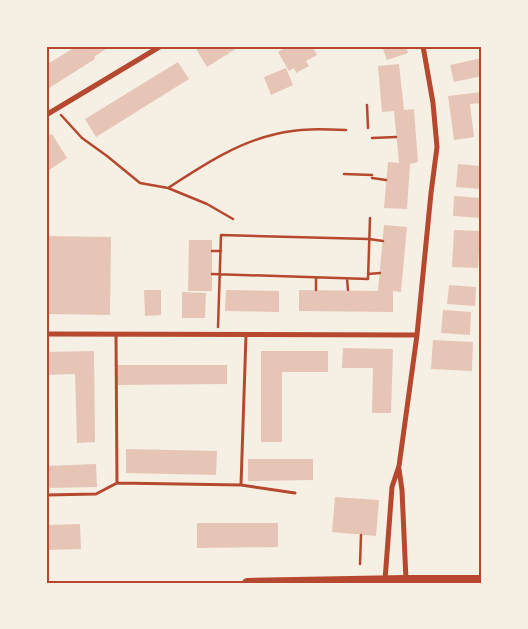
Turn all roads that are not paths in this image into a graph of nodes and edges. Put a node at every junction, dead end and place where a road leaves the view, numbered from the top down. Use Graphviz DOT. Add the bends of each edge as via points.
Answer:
graph roads {
  1 [pos="161,46"];
  2 [pos="422,46"];
  3 [pos="46,115"];
  4 [pos="46,334"];
  5 [pos="116,335"];
  6 [pos="246,335"];
  7 [pos="417,335"];
  8 [pos="399,466"];
  9 [pos="117,483"];
  10 [pos="241,485"];
  11 [pos="295,494"];
  12 [pos="46,495"];
  13 [pos="385,580"];
  14 [pos="406,580"];
  15 [pos="482,580"];
  16 [pos="247,583"];
  1 -- 3 [label="street"];
  2 -- 7 [label="street" via="433,103 437,147"];
  4 -- 5 [label="street"];
  5 -- 6 [label="street"];
  5 -- 9 [label="lane"];
  6 -- 7 [label="street"];
  6 -- 10 [label="lane"];
  7 -- 8 [label="street"];
  8 -- 13 [label="street" via="392,487"];
  8 -- 14 [label="street"];
  9 -- 10 [label="lane"];
  9 -- 12 [label="lane" via="96,494"];
  10 -- 11 [label="lane"];
  13 -- 14 [label="main road"];
  13 -- 16 [label="main road"];
  14 -- 15 [label="main road"];
}
